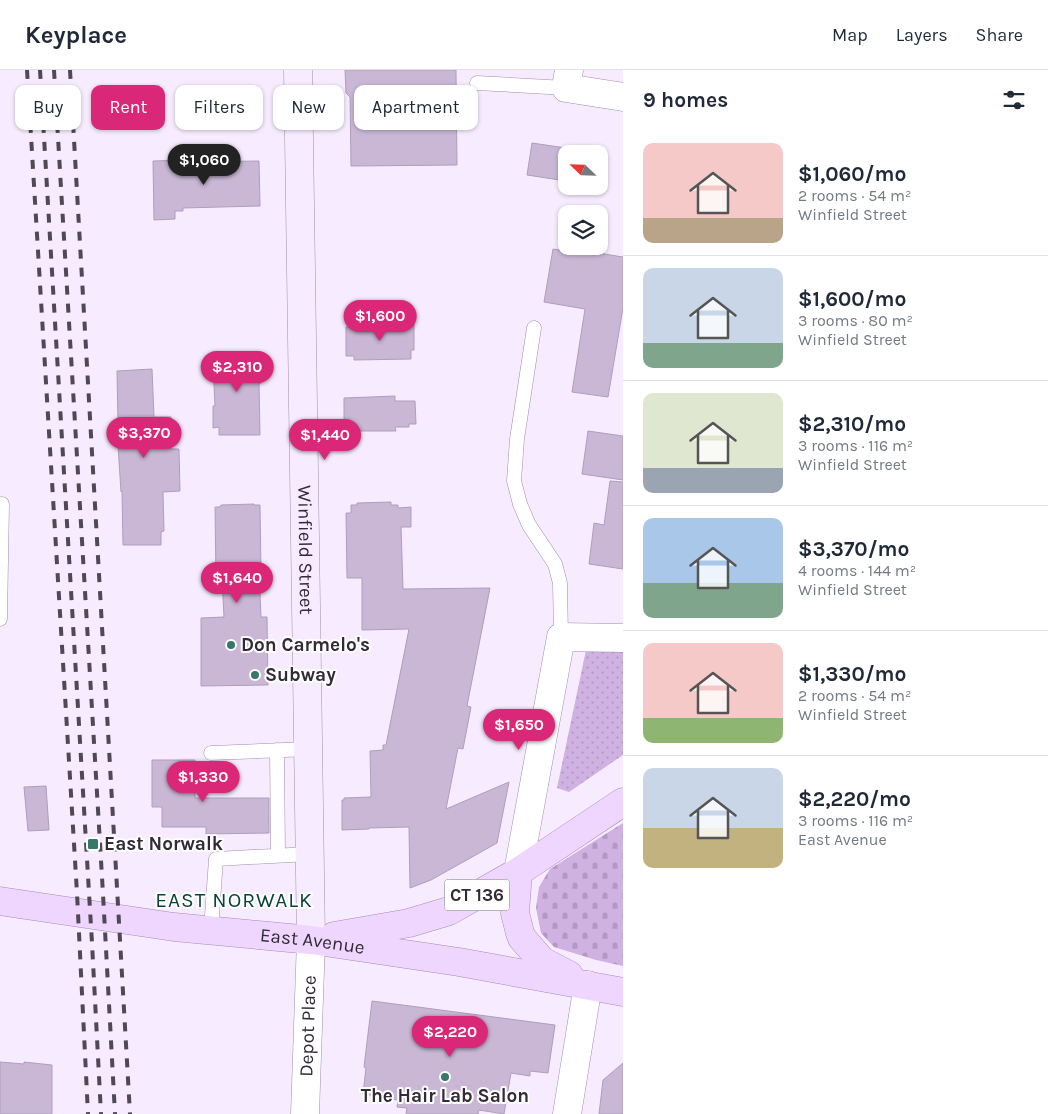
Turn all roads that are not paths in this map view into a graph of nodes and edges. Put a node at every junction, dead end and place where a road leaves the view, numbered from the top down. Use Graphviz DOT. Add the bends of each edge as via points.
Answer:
graph roads {
  1 [pos="298,70"];
  2 [pos="568,79"];
  3 [pos="478,83"];
  4 [pos="623,97"];
  5 [pos="534,328"];
  6 [pos="2,504"];
  7 [pos="0,619"];
  8 [pos="561,637"];
  9 [pos="623,638"];
  10 [pos="308,749"];
  11 [pos="277,750"];
  12 [pos="211,753"];
  13 [pos="623,802"];
  14 [pos="310,854"];
  15 [pos="278,855"];
  16 [pos="518,872"];
  17 [pos="0,901"];
  18 [pos="211,930"];
  19 [pos="310,940"];
  20 [pos="588,985"];
  21 [pos="623,992"];
  22 [pos="304,1114"];
  23 [pos="567,1114"];
  1 -- 10 [label="main road, Winfield Street"];
  2 -- 3 [label="lane"];
  2 -- 4 [label="street"];
  5 -- 8 [label="lane" via="514,481 529,525 555,564 560,583"];
  6 -- 7 [label="lane"];
  8 -- 9 [label="street"];
  8 -- 16 [label="street"];
  10 -- 11 [label="lane"];
  10 -- 14 [label="main road, Winfield Street"];
  11 -- 12 [label="lane"];
  11 -- 15 [label="lane"];
  13 -- 16 [label="main road, CT 136"];
  14 -- 15 [label="lane"];
  14 -- 19 [label="main road, Winfield Street"];
  15 -- 18 [label="lane" via="216,859"];
  16 -- 19 [label="main road, CT 136" via="449,911 409,922"];
  16 -- 20 [label="main road" via="515,913 522,938 542,961"];
  17 -- 18 [label="main road, East Avenue"];
  18 -- 19 [label="main road, East Avenue"];
  19 -- 20 [label="main road, East Avenue"];
  19 -- 22 [label="street, Depot Place"];
  20 -- 21 [label="main road, East Avenue"];
  20 -- 23 [label="street"];
}
